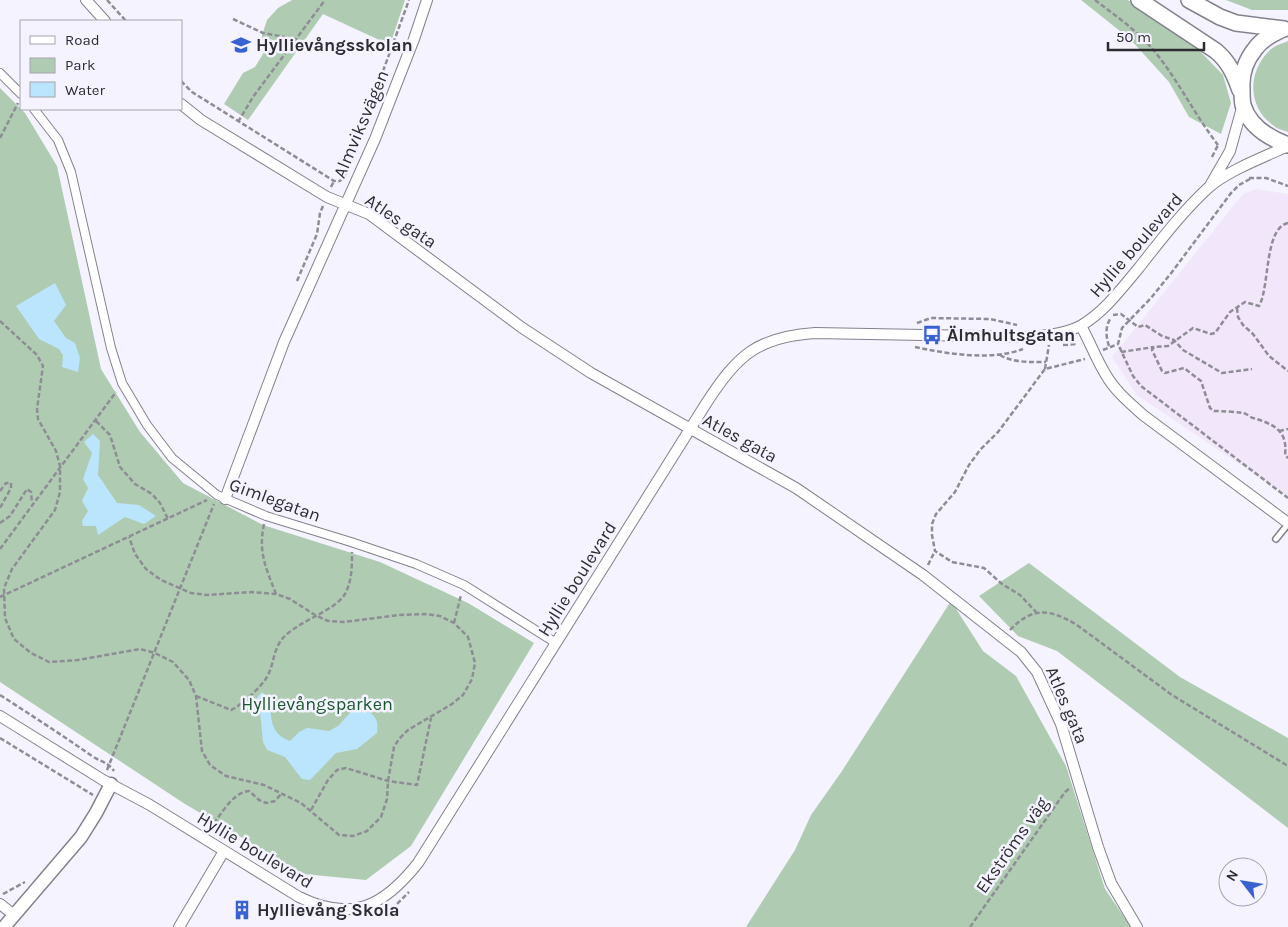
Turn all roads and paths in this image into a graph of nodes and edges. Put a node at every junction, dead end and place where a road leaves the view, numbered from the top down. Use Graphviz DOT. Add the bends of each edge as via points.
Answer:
graph roads {
  1 [pos="86,0"];
  2 [pos="107,0"];
  3 [pos="325,0"];
  4 [pos="409,0"];
  5 [pos="427,0"];
  6 [pos="1095,0"];
  7 [pos="1139,0"];
  8 [pos="1189,0"];
  9 [pos="233,19"];
  10 [pos="104,20"];
  11 [pos="125,20"];
  12 [pos="1286,29"];
  13 [pos="296,39"];
  14 [pos="0,73"];
  15 [pos="182,82"];
  16 [pos="20,95"];
  17 [pos="20,98"];
  18 [pos="1243,101"];
  19 [pos="182,105"];
  20 [pos="35,110"];
  21 [pos="1200,120"];
  22 [pos="238,122"];
  23 [pos="0,138"];
  24 [pos="1218,145"];
  25 [pos="1288,145"];
  26 [pos="1210,160"];
  27 [pos="1250,179"];
  28 [pos="1210,187"];
  29 [pos="327,197"];
  30 [pos="346,205"];
  31 [pos="1288,223"];
  32 [pos="294,289"];
  33 [pos="1237,308"];
  34 [pos="1129,320"];
  35 [pos="0,321"];
  36 [pos="911,325"];
  37 [pos="1026,326"];
  38 [pos="1081,326"];
  39 [pos="1050,340"];
  40 [pos="1174,340"];
  41 [pos="1091,343"];
  42 [pos="1118,344"];
  43 [pos="910,346"];
  44 [pos="1041,346"];
  45 [pos="1109,346"];
  46 [pos="1025,348"];
  47 [pos="1154,348"];
  48 [pos="1121,352"];
  49 [pos="1000,355"];
  50 [pos="1095,356"];
  51 [pos="1046,362"];
  52 [pos="1045,369"];
  53 [pos="1252,369"];
  54 [pos="1288,371"];
  55 [pos="122,383"];
  56 [pos="96,421"];
  57 [pos="690,429"];
  58 [pos="1288,429"];
  59 [pos="1280,431"];
  60 [pos="1288,458"];
  61 [pos="60,466"];
  62 [pos="0,491"];
  63 [pos="221,497"];
  64 [pos="1288,498"];
  65 [pos="32,504"];
  66 [pos="0,508"];
  67 [pos="266,516"];
  68 [pos="168,519"];
  69 [pos="0,523"];
  70 [pos="1288,524"];
  71 [pos="129,537"];
  72 [pos="1276,540"];
  73 [pos="351,542"];
  74 [pos="0,550"];
  75 [pos="935,551"];
  76 [pos="923,575"];
  77 [pos="464,585"];
  78 [pos="181,589"];
  79 [pos="276,594"];
  80 [pos="4,595"];
  81 [pos="0,597"];
  82 [pos="1037,613"];
  83 [pos="315,615"];
  84 [pos="454,623"];
  85 [pos="1004,637"];
  86 [pos="556,643"];
  87 [pos="156,653"];
  88 [pos="0,696"];
  89 [pos="196,696"];
  90 [pos="0,716"];
  91 [pos="431,718"];
  92 [pos="0,738"];
  93 [pos="110,765"];
  94 [pos="1288,766"];
  95 [pos="110,779"];
  96 [pos="388,780"];
  97 [pos="1079,782"];
  98 [pos="282,793"];
  99 [pos="91,802"];
  100 [pos="311,810"];
  101 [pos="201,825"];
  102 [pos="224,851"];
  103 [pos="30,880"];
  104 [pos="410,891"];
  105 [pos="0,896"];
  106 [pos="0,904"];
  107 [pos="371,904"];
  108 [pos="14,915"];
  109 [pos="4,927"];
  110 [pos="178,927"];
  111 [pos="970,927"];
  112 [pos="1137,927"];
  1 -- 10 [label="street"];
  2 -- 11 [label="path"];
  3 -- 13 [label="path"];
  4 -- 22 [label="path" via="345,175 340,181 334,181"];
  5 -- 30 [label="street, Almviksvägen" via="382,121"];
  6 -- 21 [label="path" via="1155,52"];
  7 -- 18 [label="main road" via="1227,60"];
  8 -- 12 [label="main road" via="1236,23"];
  9 -- 13 [label="path" via="263,33"];
  12 -- 18 [label="main road" via="1268,36 1246,63 1242,80"];
  13 -- 22 [label="path"];
  14 -- 16 [label="street"];
  15 -- 22 [label="path"];
  17 -- 23 [label="path"];
  18 -- 25 [label="main road" via="1258,128"];
  18 -- 28 [label="street, Hyllie boulevard" via="1230,150"];
  19 -- 29 [label="street, Atles gata" via="201,120"];
  20 -- 55 [label="street, Gimlegatan" via="58,140 71,172"];
  24 -- 26 [label="path"];
  25 -- 28 [label="street, Hyllie boulevard" via="1244,165"];
  27 -- 34 [label="path" via="1231,193 1152,298"];
  28 -- 38 [label="street, Hyllie boulevard" via="1191,205 1116,297"];
  29 -- 30 [label="street, Atles gata"];
  29 -- 32 [label="path" via="320,213 317,234"];
  30 -- 57 [label="street, Atles gata" via="368,214 574,362"];
  30 -- 63 [label="street, Almviksvägen" via="284,342"];
  31 -- 33 [label="path" via="1274,236 1270,246 1261,304 1245,302"];
  33 -- 40 [label="path" via="1230,312 1215,333 1193,328"];
  33 -- 54 [label="path" via="1243,325 1269,356"];
  34 -- 40 [label="path" via="1138,327 1145,325"];
  34 -- 42 [label="path" via="1122,328"];
  34 -- 45 [label="path" via="1121,314 1111,317 1106,337"];
  35 -- 61 [label="path" via="37,355 43,366 38,419 56,451"];
  36 -- 37 [label="path" via="931,318 990,319"];
  38 -- 39 [label="street, Hyllie boulevard"];
  38 -- 41 [label="street"];
  39 -- 41 [label="path"];
  39 -- 44 [label="path"];
  39 -- 51 [label="path"];
  39 -- 57 [label="street, Hyllie boulevard" via="815,333 774,339 737,362 722,379"];
  40 -- 47 [label="path" via="1168,346"];
  40 -- 53 [label="path" via="1183,350 1222,373"];
  41 -- 50 [label="street"];
  42 -- 45 [label="path"];
  42 -- 48 [label="path"];
  43 -- 49 [label="path" via="944,353"];
  45 -- 50 [label="path"];
  46 -- 49 [label="path"];
  47 -- 48 [label="path"];
  47 -- 59 [label="path" via="1152,350 1162,371 1184,368 1200,381 1214,411 1245,413 1270,423"];
  48 -- 64 [label="path" via="1141,386"];
  49 -- 51 [label="path" via="1021,361"];
  50 -- 52 [label="path"];
  50 -- 70 [label="street" via="1124,398"];
  51 -- 52 [label="path"];
  52 -- 75 [label="path" via="998,432 980,450 955,492 936,514 932,524"];
  55 -- 56 [label="path"];
  55 -- 63 [label="street, Gimlegatan" via="172,458"];
  56 -- 61 [label="path"];
  56 -- 68 [label="path" via="110,435 120,467 135,484 152,494"];
  57 -- 76 [label="street, Atles gata" via="796,488"];
  57 -- 86 [label="street, Hyllie boulevard"];
  58 -- 59 [label="path"];
  59 -- 60 [label="path"];
  61 -- 65 [label="path"];
  61 -- 80 [label="path" via="60,492 54,510 12,569"];
  62 -- 66 [label="path" via="6,483 11,483"];
  63 -- 67 [label="street, Gimlegatan"];
  63 -- 68 [label="path"];
  63 -- 78 [label="path"];
  65 -- 69 [label="path" via="31,492 27,489 10,516"];
  65 -- 74 [label="path"];
  67 -- 73 [label="street, Gimlegatan"];
  67 -- 79 [label="path" via="260,547"];
  68 -- 71 [label="path"];
  70 -- 72 [label="lane"];
  71 -- 78 [label="path" via="146,569"];
  71 -- 80 [label="path"];
  73 -- 77 [label="street, Gimlegatan" via="416,564"];
  73 -- 83 [label="path" via="352,568 345,595"];
  75 -- 76 [label="path"];
  75 -- 82 [label="path" via="952,562 984,568 1020,595"];
  76 -- 85 [label="street, Atles gata"];
  77 -- 84 [label="path"];
  77 -- 86 [label="street, Gimlegatan"];
  78 -- 79 [label="path" via="207,595"];
  78 -- 87 [label="path"];
  79 -- 83 [label="path"];
  80 -- 81 [label="path"];
  80 -- 87 [label="path" via="5,618 14,640 49,662 140,649"];
  82 -- 85 [label="path" via="1020,620"];
  82 -- 94 [label="path" via="1060,615 1077,625 1172,696"];
  83 -- 84 [label="path" via="344,622 425,614 440,616"];
  83 -- 89 [label="path" via="283,638 267,676 240,706 231,710"];
  84 -- 91 [label="path" via="468,636 474,652 472,678 463,695"];
  85 -- 97 [label="street, Atles gata" via="1037,672 1061,724"];
  86 -- 107 [label="street, Hyllie boulevard" via="418,862 395,889"];
  87 -- 89 [label="path" via="173,662 189,680"];
  87 -- 93 [label="path"];
  88 -- 93 [label="path"];
  89 -- 98 [label="path" via="202,751 210,765 226,776"];
  90 -- 95 [label="street, Hyllie boulevard"];
  91 -- 96 [label="path" via="408,730 399,739 394,747"];
  91 -- 96 [label="path" via="417,785"];
  92 -- 99 [label="path" via="94,796"];
  93 -- 95 [label="path"];
  93 -- 95 [label="path"];
  95 -- 102 [label="street, Hyllie boulevard"];
  95 -- 108 [label="street" via="96,813 81,837"];
  96 -- 100 [label="path" via="346,768 337,770"];
  96 -- 100 [label="path" via="387,799 381,817 368,830 352,836 340,835"];
  97 -- 111 [label="path, Ekströms väg" via="1065,792"];
  97 -- 112 [label="street, Atles gata" via="1111,883"];
  98 -- 100 [label="path"];
  98 -- 101 [label="path" via="275,801 266,804 249,791 242,792 235,795 209,830"];
  102 -- 107 [label="street, Hyllie boulevard" via="310,902 337,909"];
  102 -- 110 [label="street"];
  103 -- 105 [label="path"];
  104 -- 107 [label="path" via="385,911"];
  106 -- 108 [label="street"];
  108 -- 109 [label="street"];
}
